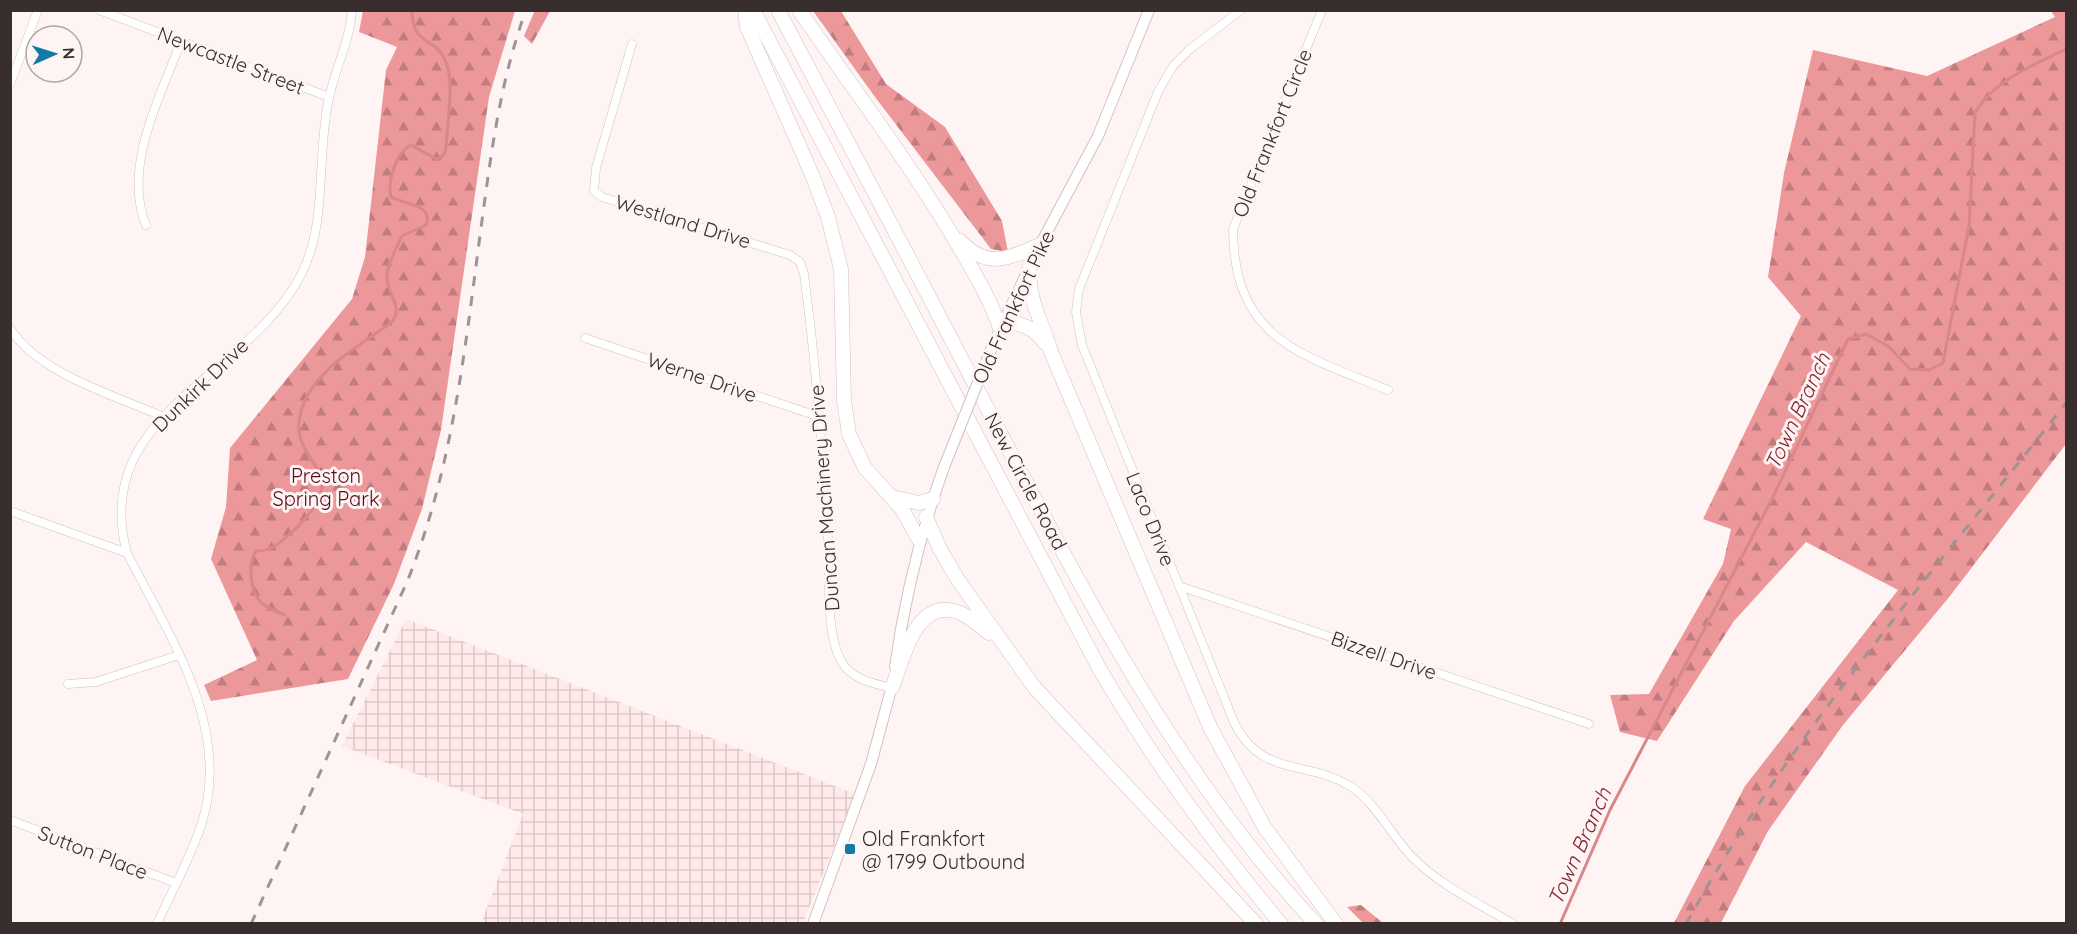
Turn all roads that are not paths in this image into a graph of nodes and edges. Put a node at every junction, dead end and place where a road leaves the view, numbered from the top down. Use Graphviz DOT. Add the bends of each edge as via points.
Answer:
graph roads {
  1 [pos="38,10"];
  2 [pos="99,10"];
  3 [pos="745,10"];
  4 [pos="753,10"];
  5 [pos="778,10"];
  6 [pos="799,10"];
  7 [pos="1149,10"];
  8 [pos="1241,10"];
  9 [pos="1322,10"];
  10 [pos="352,12"];
  11 [pos="181,41"];
  12 [pos="632,44"];
  13 [pos="10,84"];
  14 [pos="329,97"];
  15 [pos="146,225"];
  16 [pos="952,234"];
  17 [pos="1040,245"];
  18 [pos="1030,265"];
  19 [pos="804,274"];
  20 [pos="1001,325"];
  21 [pos="10,328"];
  22 [pos="585,338"];
  23 [pos="1051,352"];
  24 [pos="1388,390"];
  25 [pos="164,417"];
  26 [pos="820,417"];
  27 [pos="890,496"];
  28 [pos="933,499"];
  29 [pos="10,511"];
  30 [pos="926,517"];
  31 [pos="920,540"];
  32 [pos="127,553"];
  33 [pos="1179,586"];
  34 [pos="999,639"];
  35 [pos="179,655"];
  36 [pos="68,684"];
  37 [pos="892,688"];
  38 [pos="1589,724"];
  39 [pos="10,820"];
  40 [pos="176,883"];
  41 [pos="157,924"];
  42 [pos="813,924"];
  43 [pos="1256,924"];
  44 [pos="1281,924"];
  45 [pos="1316,924"];
  46 [pos="1336,924"];
  47 [pos="1513,924"];
  1 -- 13 [label="street"];
  2 -- 11 [label="street, Newcastle Street"];
  3 -- 27 [label="highway" via="747,27 813,177 839,260 847,428 865,468"];
  4 -- 44 [label="highway, New Circle Road" via="1099,668 1182,798"];
  5 -- 45 [label="highway, New Circle Road" via="1050,528 1140,687 1215,800"];
  6 -- 16 [label="highway" via="906,160"];
  7 -- 17 [label="main road, Old Frankfort Pike" via="1098,136"];
  8 -- 33 [label="street, Laco Drive" via="1190,49 1168,73 1077,297 1082,345"];
  9 -- 24 [label="street, Old Frankfort Circle" via="1233,229 1233,258 1251,307 1277,339 1299,354"];
  10 -- 14 [label="street, Dunkirk Drive"];
  11 -- 14 [label="street, Newcastle Street"];
  11 -- 15 [label="street" via="144,144 139,208"];
  12 -- 19 [label="street, Westland Drive" via="596,168 594,191 602,197 790,255 800,262"];
  14 -- 25 [label="street, Dunkirk Drive" via="314,234 296,285 262,325"];
  16 -- 17 [label="highway" via="984,259 1002,259"];
  16 -- 20 [label="highway"];
  17 -- 18 [label="main road, Old Frankfort Pike"];
  18 -- 20 [label="main road, Old Frankfort Pike"];
  18 -- 23 [label="highway" via="1030,296"];
  19 -- 26 [label="street, Duncan Machinery Drive"];
  20 -- 23 [label="highway" via="1016,322 1032,328"];
  20 -- 28 [label="main road, Old Frankfort Pike, bridge"];
  21 -- 25 [label="street" via="24,348 46,365"];
  22 -- 26 [label="street, Werne Drive"];
  23 -- 46 [label="highway" via="1210,727 1265,828"];
  25 -- 32 [label="street, Dunkirk Drive" via="132,458 124,476 119,512"];
  26 -- 37 [label="street, Duncan Machinery Drive" via="836,648 849,672 859,679"];
  27 -- 28 [label="highway" via="919,503"];
  27 -- 31 [label="highway"];
  28 -- 30 [label="main road, Old Frankfort Pike"];
  29 -- 32 [label="street"];
  30 -- 31 [label="main road, Old Frankfort Pike"];
  30 -- 34 [label="highway" via="958,580"];
  31 -- 37 [label="main road, Old Frankfort Pike" via="909,582"];
  32 -- 35 [label="street, Dunkirk Drive"];
  33 -- 38 [label="street, Bizzell Drive"];
  33 -- 47 [label="street, Laco Drive" via="1234,722 1249,748 1350,786 1403,849 1428,872"];
  34 -- 37 [label="highway" via="958,611 937,611 916,626"];
  34 -- 43 [label="highway" via="1035,688"];
  35 -- 36 [label="street" via="96,682"];
  35 -- 40 [label="street, Dunkirk Drive" via="204,720 210,768 202,824"];
  37 -- 42 [label="main road, Old Frankfort Pike" via="871,764"];
  39 -- 40 [label="street, Sutton Place"];
  40 -- 41 [label="street, Dunkirk Drive"];
}
